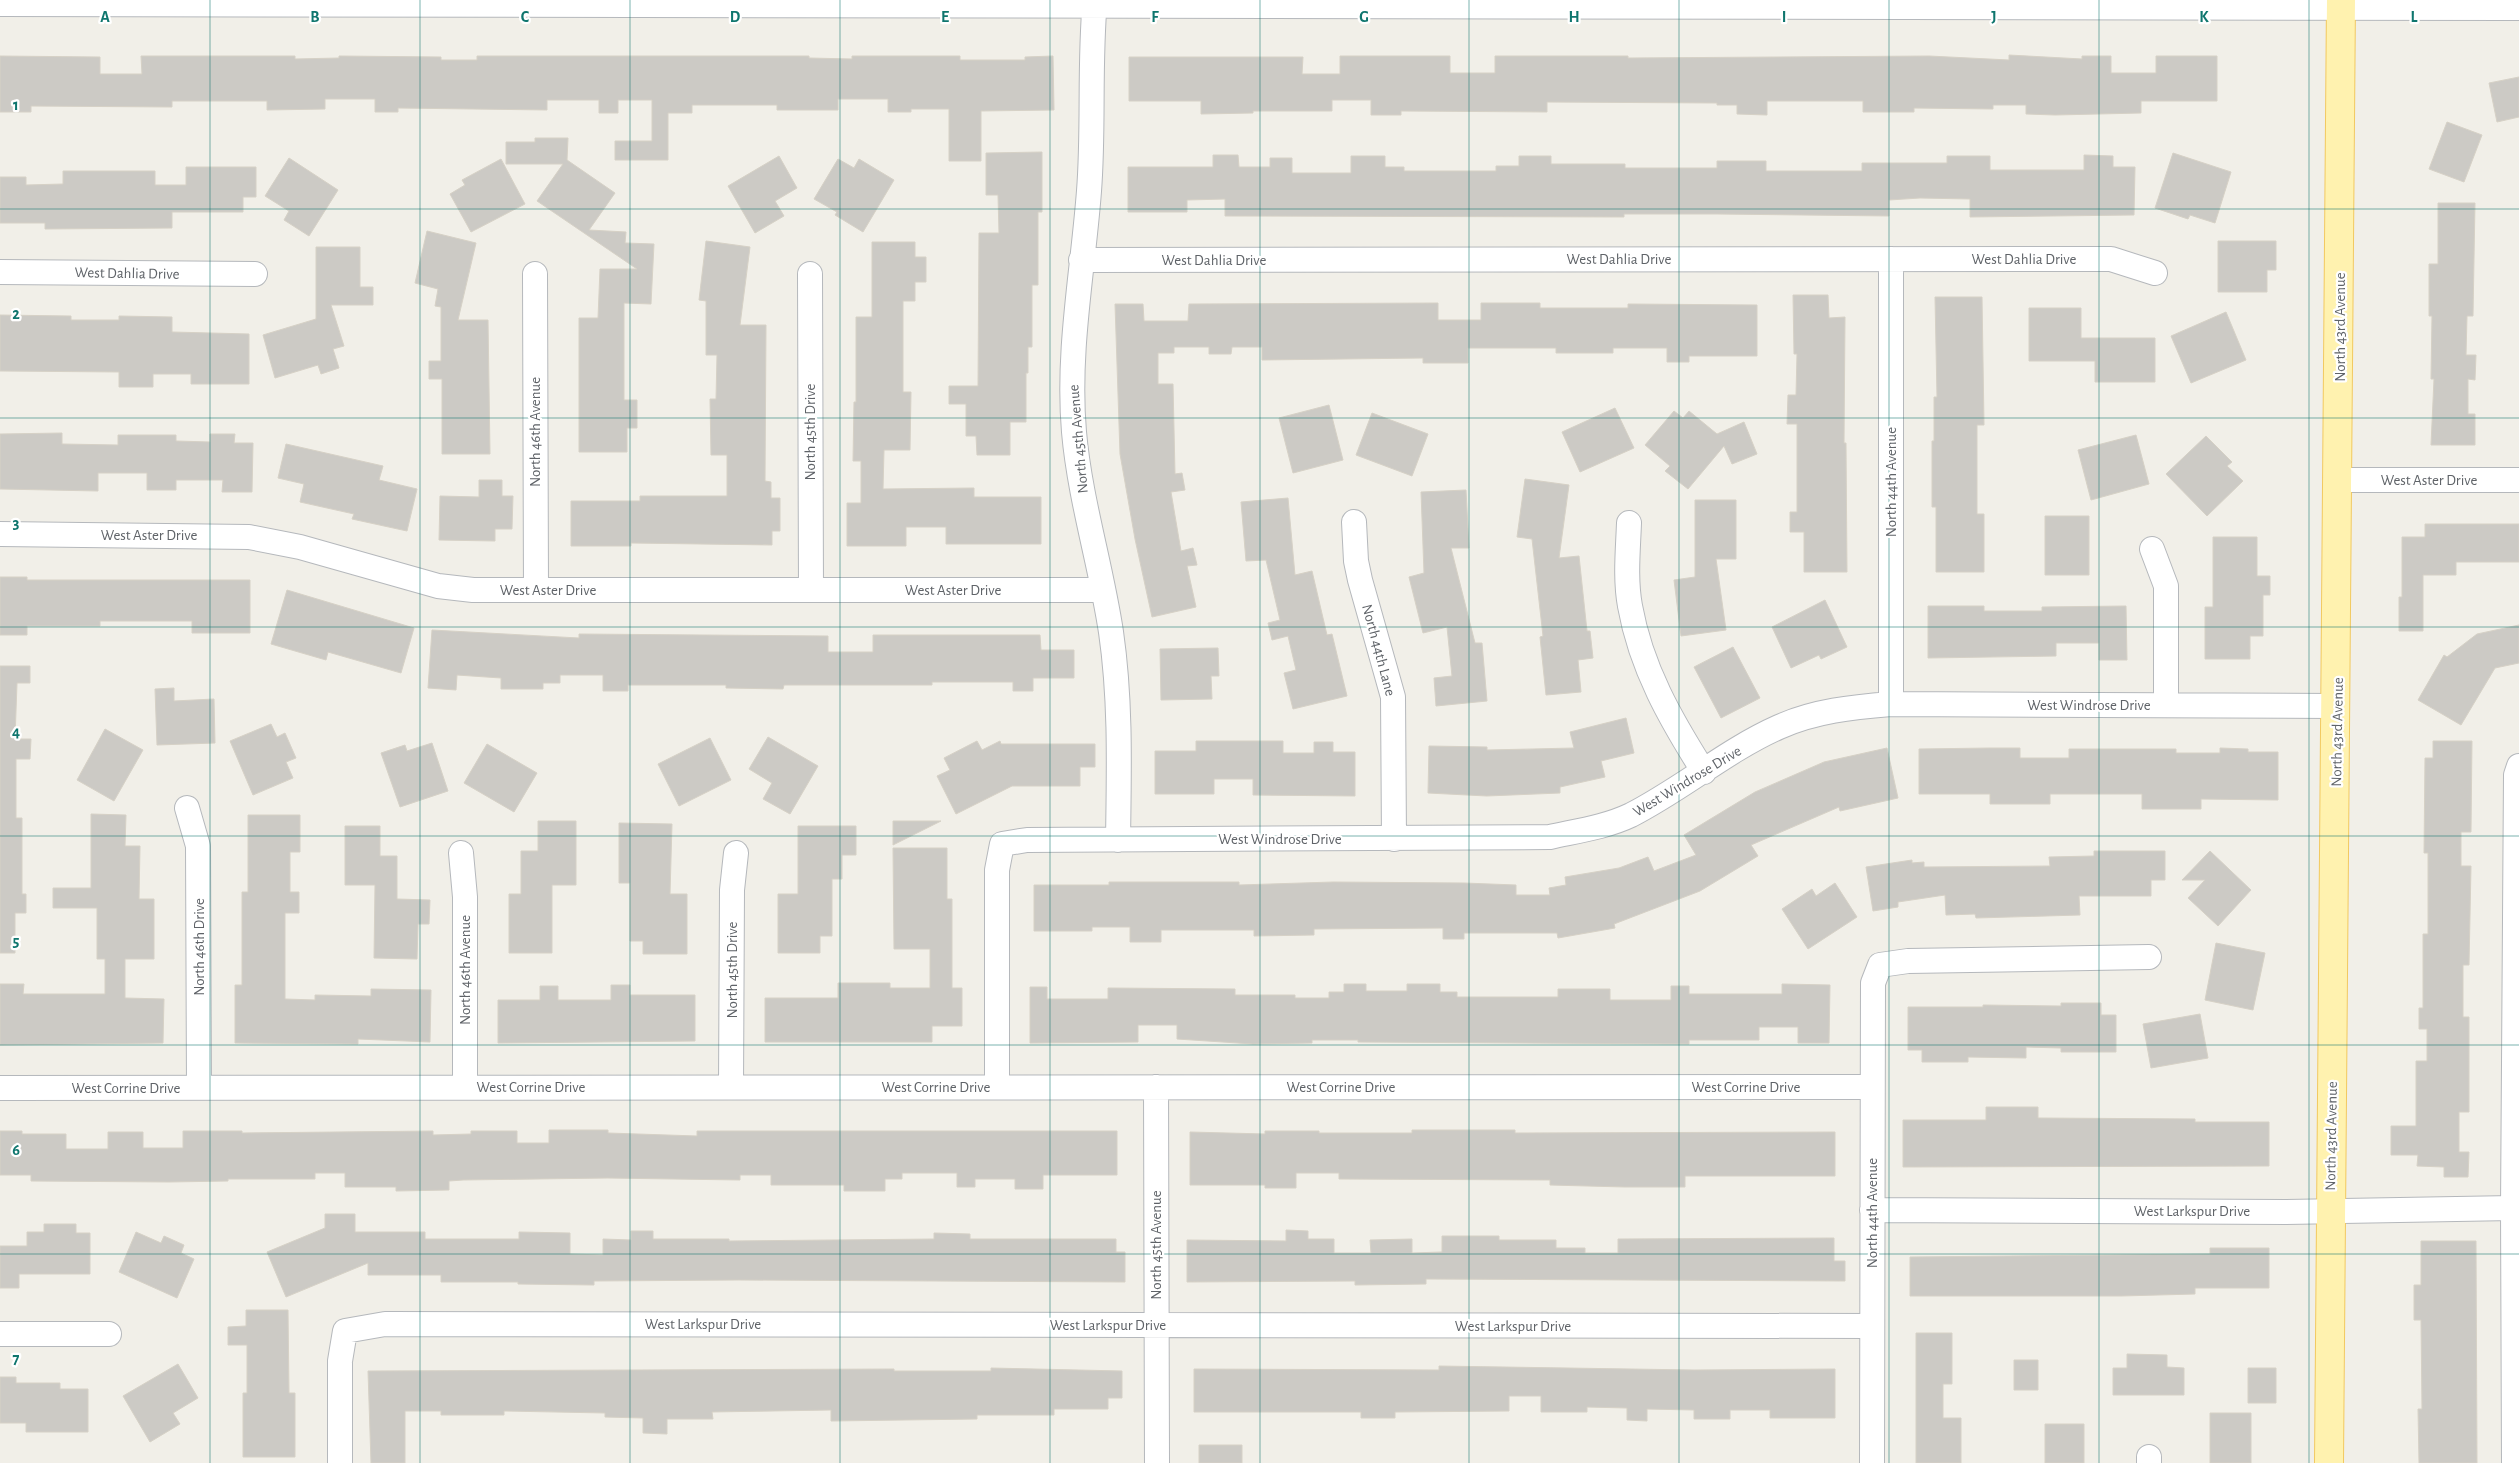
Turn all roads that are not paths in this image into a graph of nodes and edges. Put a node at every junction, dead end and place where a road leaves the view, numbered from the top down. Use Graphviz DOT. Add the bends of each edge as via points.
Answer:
graph roads {
  1 [pos="1094,3"];
  2 [pos="0,4"];
  3 [pos="2341,4"];
  4 [pos="2519,8"];
  5 [pos="1891,259"];
  6 [pos="1081,260"];
  7 [pos="0,272"];
  8 [pos="2155,273"];
  9 [pos="255,274"];
  10 [pos="535,274"];
  11 [pos="810,274"];
  12 [pos="2339,480"];
  13 [pos="2519,480"];
  14 [pos="1354,522"];
  15 [pos="1629,523"];
  16 [pos="0,534"];
  17 [pos="2152,549"];
  18 [pos="536,590"];
  19 [pos="810,590"];
  20 [pos="1102,590"];
  21 [pos="1890,704"];
  22 [pos="2166,705"];
  23 [pos="2337,706"];
  24 [pos="2519,766"];
  25 [pos="1704,772"];
  26 [pos="187,808"];
  27 [pos="1394,839"];
  28 [pos="1118,840"];
  29 [pos="461,853"];
  30 [pos="736,853"];
  31 [pos="2518,943"];
  32 [pos="2149,957"];
  33 [pos="1872,1086"];
  34 [pos="465,1087"];
  35 [pos="731,1087"];
  36 [pos="997,1087"];
  37 [pos="1156,1087"];
  38 [pos="0,1088"];
  39 [pos="199,1088"];
  40 [pos="2513,1208"];
  41 [pos="1872,1210"];
  42 [pos="2330,1212"];
  43 [pos="1156,1325"];
  44 [pos="1871,1326"];
  45 [pos="0,1334"];
  46 [pos="108,1334"];
  47 [pos="340,1463"];
  48 [pos="1157,1463"];
  49 [pos="1872,1463"];
  50 [pos="2329,1463"];
  51 [pos="2514,1463"];
  1 -- 2 [label="street"];
  1 -- 3 [label="street"];
  1 -- 6 [label="street, North 45th Avenue" via="1089,191"];
  3 -- 4 [label="street"];
  3 -- 12 [label="main road, North 43rd Avenue"];
  5 -- 6 [label="street, West Dahlia Drive"];
  5 -- 8 [label="street, West Dahlia Drive" via="2111,259"];
  5 -- 21 [label="street, North 44th Avenue"];
  6 -- 20 [label="street, North 45th Avenue" via="1072,373 1074,432 1085,511"];
  7 -- 9 [label="street, West Dahlia Drive"];
  10 -- 18 [label="street, North 46th Avenue"];
  11 -- 19 [label="street, North 45th Drive"];
  12 -- 13 [label="street, West Aster Drive"];
  12 -- 23 [label="main road, North 43rd Avenue"];
  14 -- 27 [label="street, North 44th Lane" via="1358,570 1393,697"];
  15 -- 25 [label="street" via="1630,606 1646,667 1672,721"];
  16 -- 18 [label="street, West Aster Drive" via="249,537 300,547 438,586 473,590"];
  17 -- 22 [label="street" via="2166,586"];
  18 -- 19 [label="street, West Aster Drive"];
  19 -- 20 [label="street, West Aster Drive"];
  20 -- 28 [label="street, North 45th Avenue" via="1119,701"];
  21 -- 22 [label="street, West Windrose Drive"];
  21 -- 25 [label="street, West Windrose Drive" via="1845,708 1779,727"];
  22 -- 23 [label="street, West Windrose Drive"];
  23 -- 42 [label="main road, North 43rd Avenue"];
  24 -- 31 [label="street" via="2516,776"];
  25 -- 27 [label="street, West Windrose Drive" via="1629,816 1584,830 1550,837"];
  26 -- 39 [label="street, North 46th Drive" via="198,846"];
  27 -- 28 [label="street, West Windrose Drive"];
  28 -- 36 [label="street, West Windrose Drive" via="1027,840 1002,844 997,870"];
  29 -- 34 [label="street, North 46th Avenue" via="465,897"];
  30 -- 35 [label="street, North 45th Drive" via="732,890"];
  31 -- 40 [label="street"];
  32 -- 33 [label="street, North 44th Avenue" via="1908,961 1880,965 1873,983"];
  33 -- 37 [label="street, West Corrine Drive"];
  33 -- 41 [label="street, North 44th Avenue"];
  34 -- 35 [label="street, West Corrine Drive"];
  34 -- 39 [label="street, West Corrine Drive"];
  35 -- 36 [label="street, West Corrine Drive"];
  36 -- 37 [label="street, West Corrine Drive"];
  37 -- 43 [label="street, North 45th Avenue"];
  38 -- 39 [label="street, West Corrine Drive"];
  40 -- 42 [label="street, West Larkspur Drive"];
  40 -- 51 [label="street"];
  41 -- 42 [label="street, West Larkspur Drive"];
  41 -- 44 [label="street, North 44th Avenue"];
  42 -- 50 [label="main road, North 43rd Avenue"];
  43 -- 44 [label="street, West Larkspur Drive"];
  43 -- 47 [label="street, West Larkspur Drive" via="385,1324 345,1331 340,1362"];
  43 -- 48 [label="street, North 45th Avenue"];
  44 -- 49 [label="street, North 44th Avenue"];
  45 -- 46 [label="street"];
}
